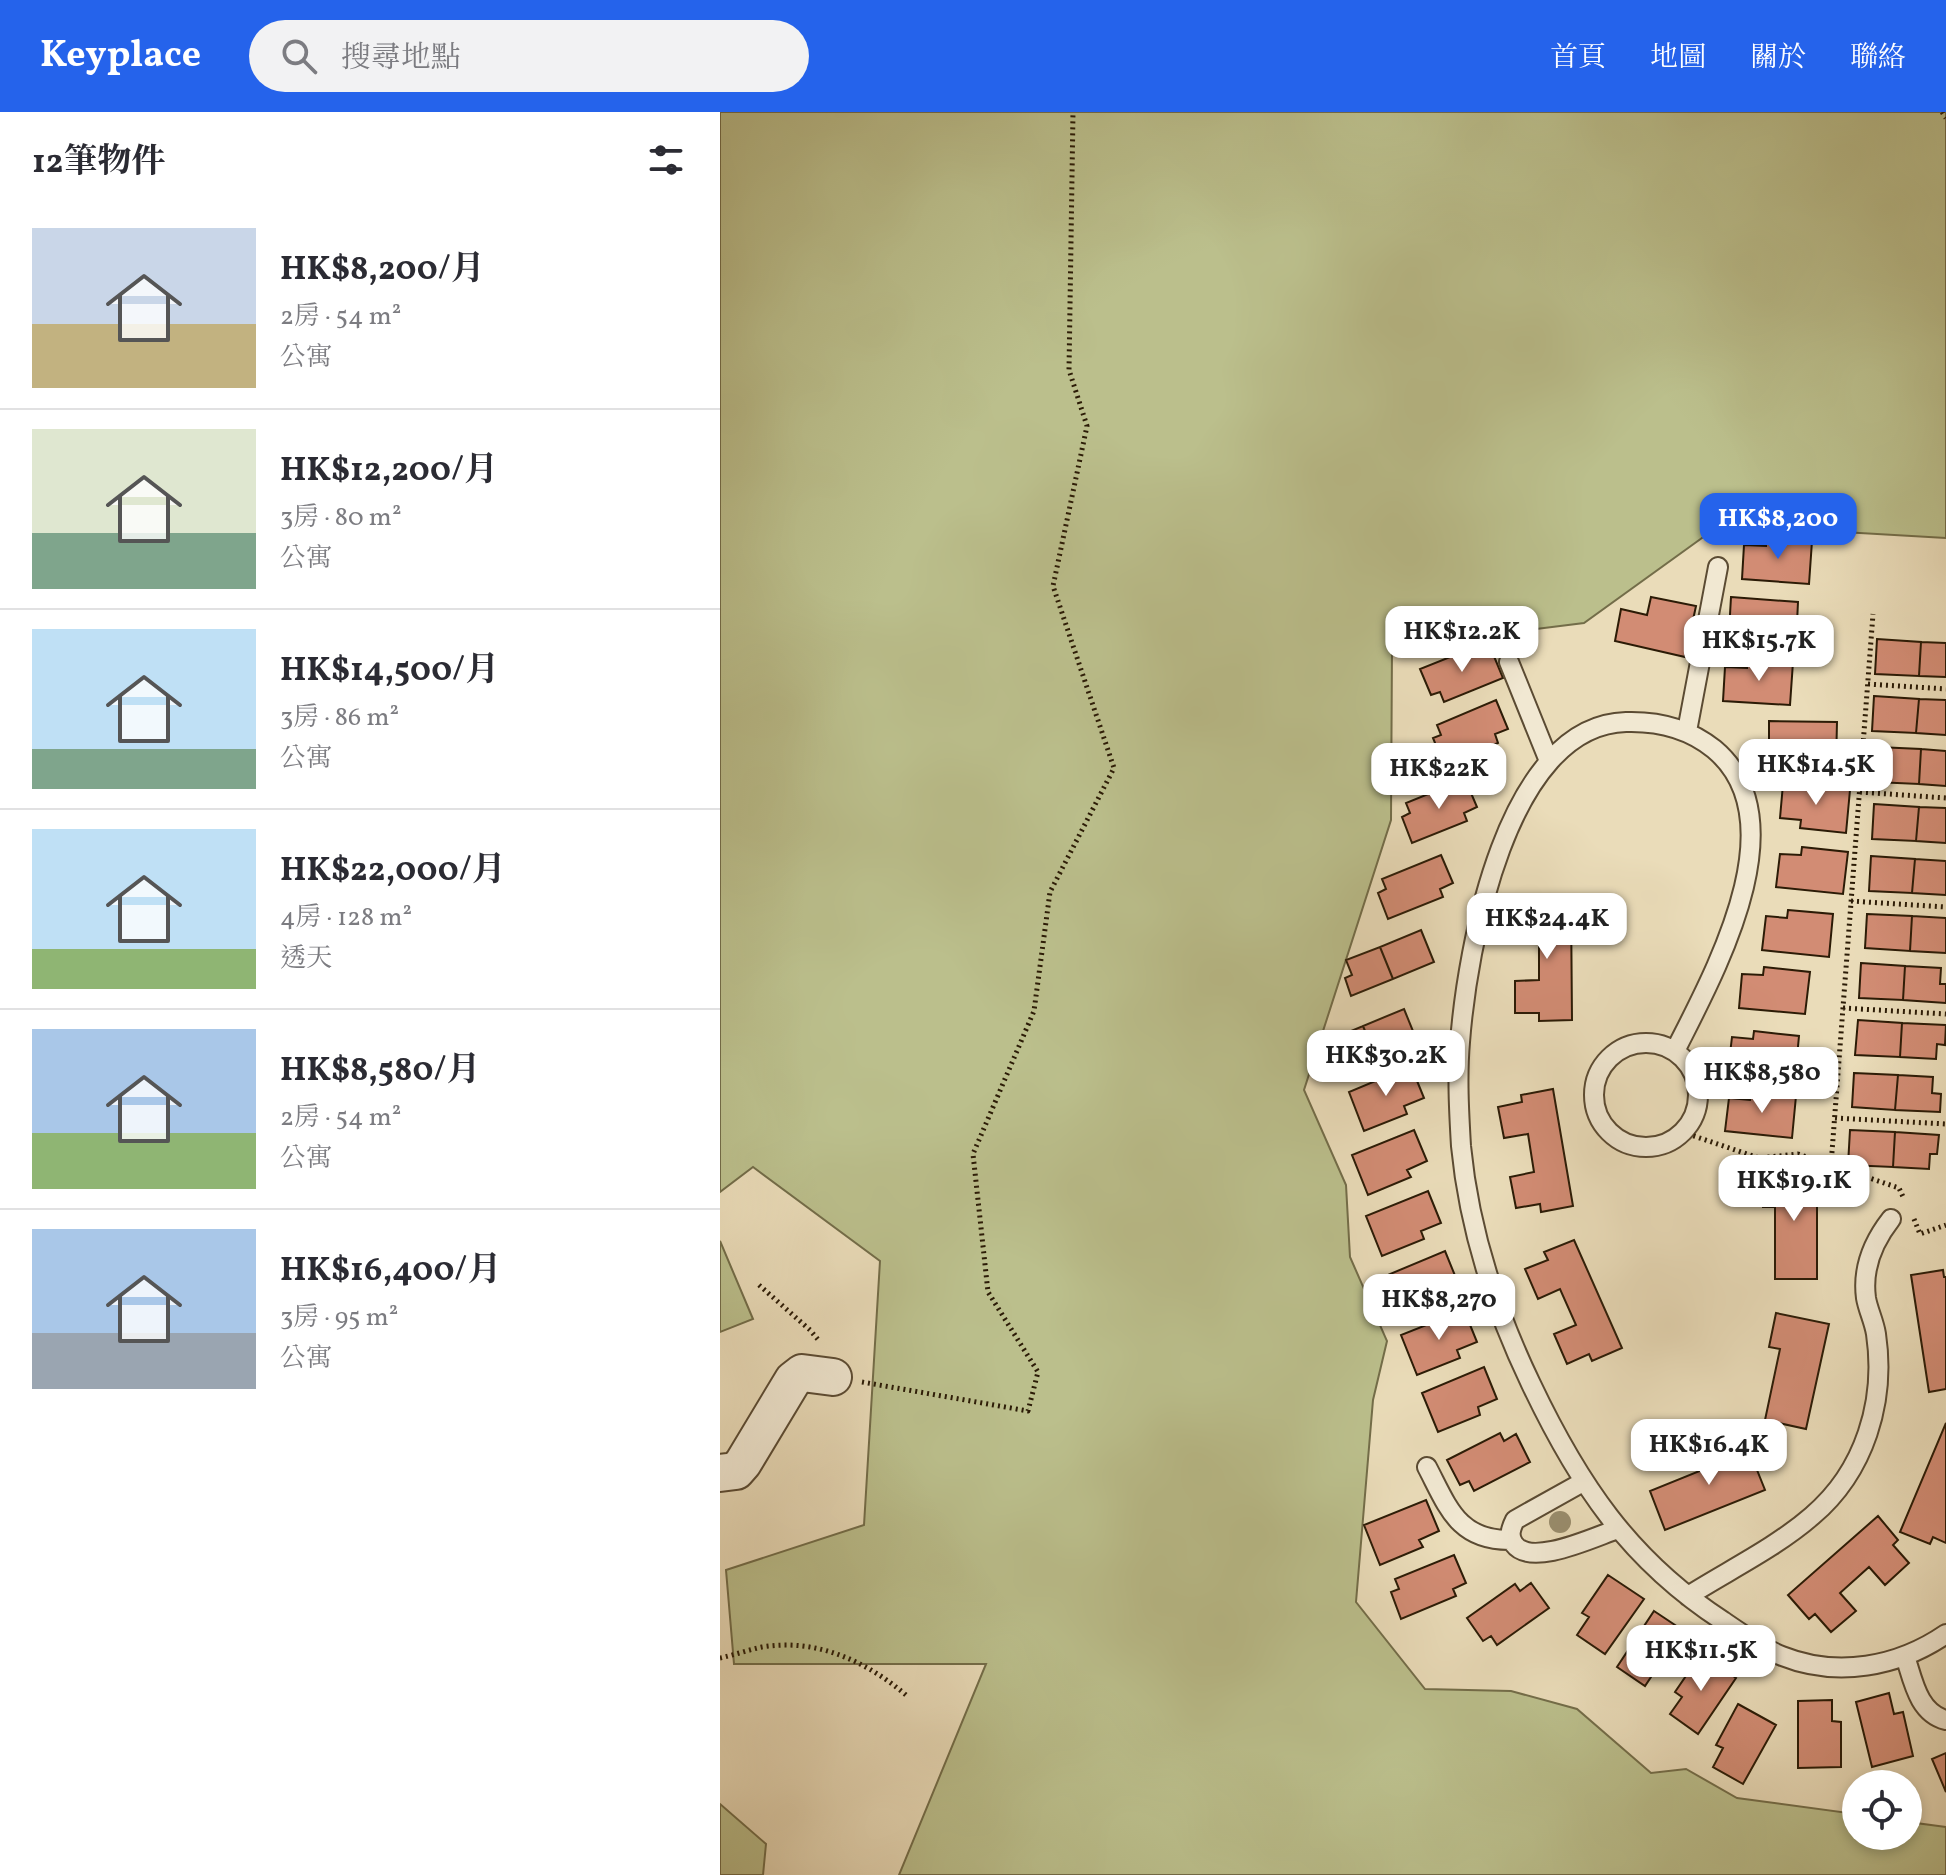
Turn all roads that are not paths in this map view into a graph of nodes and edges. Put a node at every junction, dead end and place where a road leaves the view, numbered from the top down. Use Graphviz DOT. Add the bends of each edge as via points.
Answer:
graph roads {
  1 [pos="1718,567"];
  2 [pos="1509,662"];
  3 [pos="1687,731"];
  4 [pos="1549,761"];
  5 [pos="1675,1051"];
  6 [pos="1891,1219"];
  7 [pos="826,1375"];
  8 [pos="1427,1467"];
  9 [pos="720,1473"];
  10 [pos="1583,1482"];
  11 [pos="1618,1529"];
  12 [pos="1511,1540"];
  13 [pos="1688,1596"];
  14 [pos="1946,1634"];
  15 [pos="1905,1656"];
  16 [pos="1946,1720"];
  1 -- 3 [label="lane"];
  2 -- 4 [label="lane"];
  3 -- 4 [label="lane" via="1652,721 1617,722 1584,733"];
  3 -- 5 [label="lane" via="1716,751 1738,779 1749,811 1749,849 1733,927"];
  4 -- 10 [label="lane" via="1517,814 1479,921 1459,1046 1460,1122 1468,1197 1493,1295 1510,1342"];
  5 -- 5 [label="lane" via="1694,1074 1698,1089 1692,1118 1669,1142 1636,1146 1617,1139 1597,1114 1595,1082 1602,1066 1627,1046 1652,1044"];
  6 -- 13 [label="lane" via="1867,1265 1878,1387 1864,1444 1851,1470 1813,1516"];
  7 -- 9 [label="street" via="802,1373 793,1380 743,1463 736,1471"];
  8 -- 12 [label="lane" via="1456,1520 1481,1537"];
  10 -- 11 [label="lane"];
  10 -- 12 [label="lane" via="1515,1520"];
  11 -- 12 [label="lane" via="1550,1552 1527,1552"];
  11 -- 13 [label="lane"];
  13 -- 15 [label="lane" via="1780,1656 1820,1668 1849,1668"];
  14 -- 15 [label="lane"];
  15 -- 16 [label="lane" via="1921,1702"];
}
